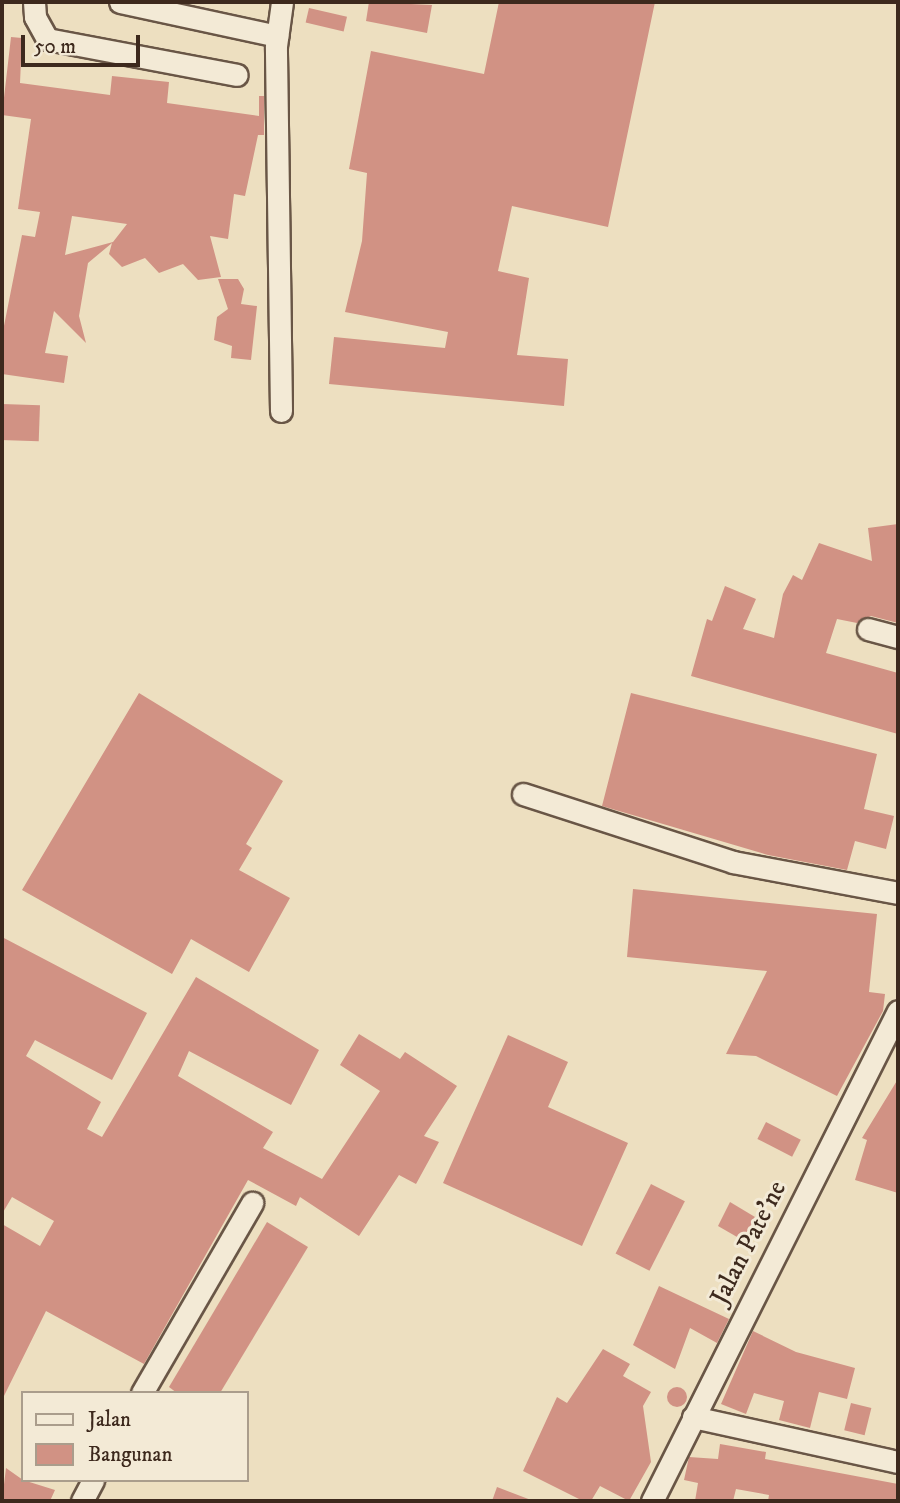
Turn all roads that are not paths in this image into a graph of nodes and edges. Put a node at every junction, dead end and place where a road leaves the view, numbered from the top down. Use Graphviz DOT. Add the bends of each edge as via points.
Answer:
graph roads {
  1 [pos="34,2"];
  2 [pos="120,2"];
  3 [pos="282,2"];
  4 [pos="277,36"];
  5 [pos="237,75"];
  6 [pos="281,411"];
  7 [pos="868,629"];
  8 [pos="898,637"];
  9 [pos="523,794"];
  10 [pos="898,893"];
  11 [pos="898,1012"];
  12 [pos="252,1203"];
  13 [pos="143,1391"];
  14 [pos="693,1417"];
  15 [pos="898,1462"];
  16 [pos="92,1482"];
  17 [pos="82,1501"];
  18 [pos="652,1501"];
  1 -- 5 [label="street" via="35,17 47,38"];
  2 -- 4 [label="street"];
  3 -- 4 [label="street"];
  4 -- 6 [label="street"];
  7 -- 8 [label="street"];
  9 -- 10 [label="street" via="733,862"];
  11 -- 14 [label="street, Jalan Pate'ne"];
  12 -- 13 [label="street"];
  14 -- 15 [label="street"];
  14 -- 18 [label="street, Jalan Pate'ne"];
  16 -- 17 [label="street"];
}
